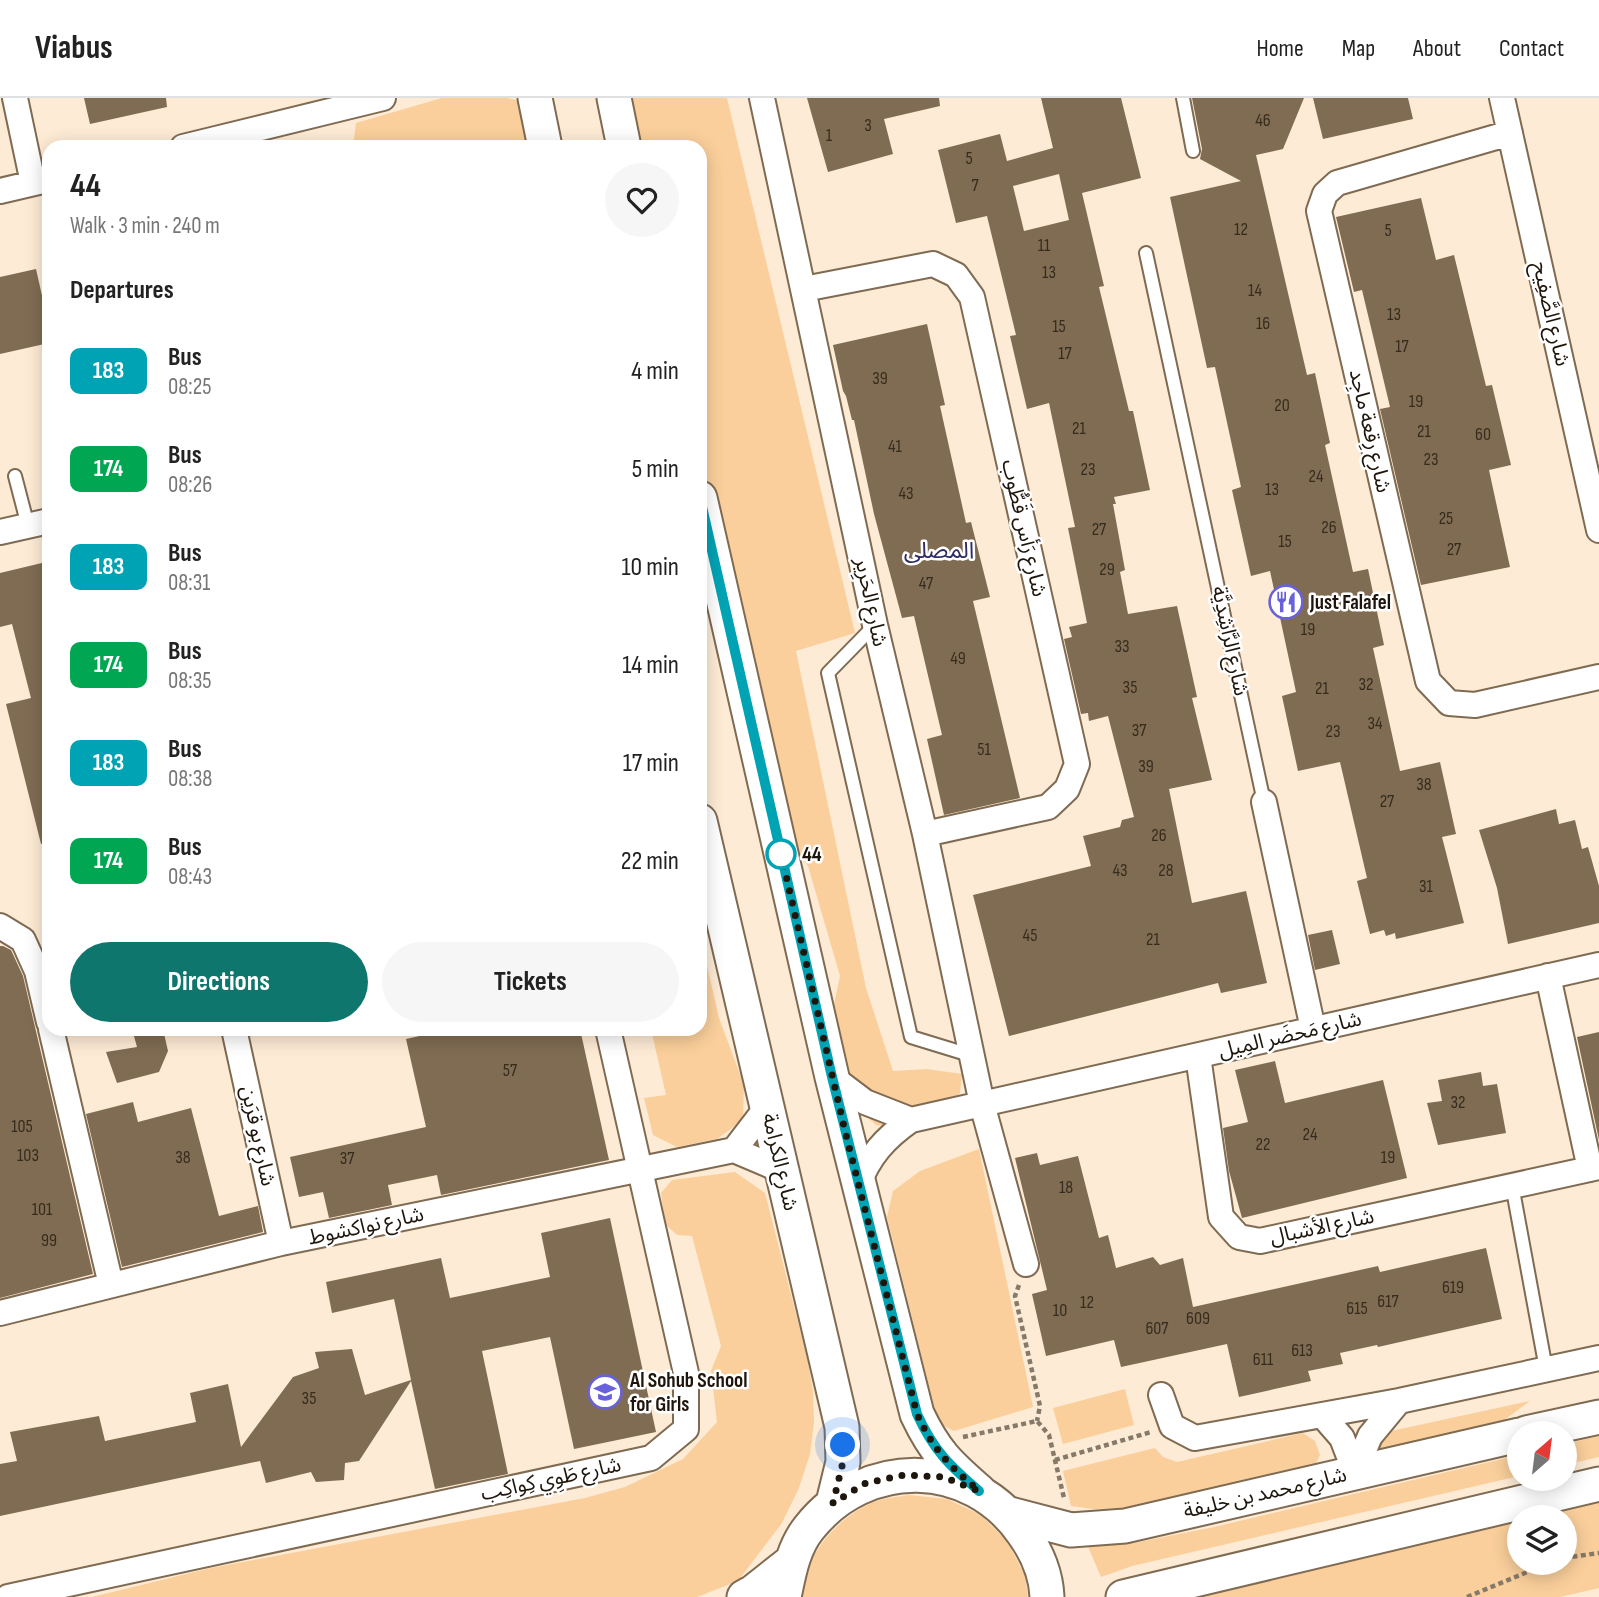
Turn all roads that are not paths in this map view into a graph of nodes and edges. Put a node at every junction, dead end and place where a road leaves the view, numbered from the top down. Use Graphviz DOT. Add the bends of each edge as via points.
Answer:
graph roads {
  1 [pos="15,98"];
  2 [pos="383,98"];
  3 [pos="535,98"];
  4 [pos="614,98"];
  5 [pos="762,98"];
  6 [pos="1183,98"];
  7 [pos="1502,98"];
  8 [pos="1510,133"];
  9 [pos="212,140"];
  10 [pos="544,140"];
  11 [pos="623,140"];
  12 [pos="1193,151"];
  13 [pos="41,181"];
  14 [pos="0,191"];
  15 [pos="1146,253"];
  16 [pos="804,289"];
  17 [pos="15,476"];
  18 [pos="38,524"];
  19 [pos="707,529"];
  20 [pos="1599,530"];
  21 [pos="0,532"];
  22 [pos="875,625"];
  23 [pos="1599,677"];
  24 [pos="1265,802"];
  25 [pos="925,834"];
  26 [pos="707,851"];
  27 [pos="0,926"];
  28 [pos="1599,965"];
  29 [pos="1548,976"];
  30 [pos="42,992"];
  31 [pos="1313,1029"];
  32 [pos="53,1036"];
  33 [pos="236,1036"];
  34 [pos="609,1036"];
  35 [pos="973,1056"];
  36 [pos="1198,1056"];
  37 [pos="832,1077"];
  38 [pos="982,1104"];
  39 [pos="767,1107"];
  40 [pos="911,1120"];
  41 [pos="734,1150"];
  42 [pos="1594,1168"];
  43 [pos="638,1170"];
  44 [pos="781,1170"];
  45 [pos="858,1185"];
  46 [pos="1512,1185"];
  47 [pos="281,1243"];
  48 [pos="1026,1264"];
  49 [pos="111,1285"];
  50 [pos="0,1313"];
  51 [pos="1599,1357"];
  52 [pos="1546,1369"];
  53 [pos="1161,1395"];
  54 [pos="1399,1401"];
  55 [pos="1322,1415"];
  56 [pos="1599,1417"];
  57 [pos="1577,1422"];
  58 [pos="1507,1438"];
  59 [pos="1355,1472"];
  60 [pos="1599,1484"];
  61 [pos="979,1491"];
  62 [pos="833,1503"];
  63 [pos="1010,1514"];
  64 [pos="791,1562"];
  65 [pos="8,1597"];
  66 [pos="744,1597"];
  67 [pos="784,1597"];
  68 [pos="1047,1597"];
  69 [pos="1123,1597"];
  1 -- 13 [label="street"];
  2 -- 9 [label="street"];
  3 -- 10 [label="main road"];
  4 -- 11 [label="main road"];
  5 -- 16 [label="street, شارع الحَرِير"];
  6 -- 12 [label="lane"];
  7 -- 8 [label="street, شارع الصَّفِيح"];
  8 -- 20 [label="street, شارع الصَّفِيح"];
  8 -- 23 [label="street, شارع رِقعة ماجِد" via="1338,183 1325,194 1319,211 1428,681 1449,703 1475,705"];
  13 -- 14 [label="street"];
  15 -- 24 [label="lane, شارع الرَّاشِدِيَّة"];
  16 -- 22 [label="street, شارع الحَرِير"];
  16 -- 25 [label="street, شارع رَأس قَطُّوب" via="933,264 956,275 972,297 1077,764 1067,789 1048,807"];
  17 -- 18 [label="lane"];
  18 -- 21 [label="street"];
  19 -- 37 [label="main road"];
  22 -- 25 [label="street, شارع الحَرِير"];
  22 -- 35 [label="lane" via="828,673 831,687 911,1037"];
  24 -- 31 [label="street, شارع الرَّاشِدِيَّة"];
  25 -- 35 [label="street, شارع الحَرِير"];
  26 -- 39 [label="main road, شارع الكرامة"];
  27 -- 30 [label="street" via="23,940"];
  28 -- 29 [label="street, شارع مَحضَر المِيل"];
  29 -- 31 [label="street, شارع مَحضَر المِيل"];
  29 -- 42 [label="street, شارع الأشبال"];
  31 -- 36 [label="street, شارع مَحضَر المِيل"];
  32 -- 49 [label="street"];
  33 -- 47 [label="street, شارع بو قرَين"];
  34 -- 43 [label="street, شارع طَوِي كِواكِب"];
  35 -- 38 [label="street, شارع الحَرِير"];
  36 -- 38 [label="street, شارع مَحضَر المِيل"];
  36 -- 46 [label="street, شارع الأشبال" via="1221,1217 1239,1237 1260,1241"];
  37 -- 40 [label="street" via="865,1102"];
  37 -- 45 [label="main road"];
  38 -- 40 [label="street, شارع مَحضَر المِيل"];
  38 -- 48 [label="street"];
  39 -- 41 [label="street"];
  39 -- 44 [label="main road, شارع الكرامة"];
  40 -- 45 [label="street, شارع مَحضَر المِيل" via="879,1146"];
  41 -- 43 [label="street, شارع نواكشوط"];
  41 -- 44 [label="street"];
  42 -- 46 [label="street, شارع الأشبال"];
  43 -- 47 [label="street, شارع نواكشوط"];
  43 -- 65 [label="street, شارع طَوِي كِواكِب" via="686,1373 686,1429 650,1458"];
  44 -- 62 [label="main road, شارع الكرامة" via="842,1427 843,1462"];
  45 -- 61 [label="main road" via="917,1414 931,1443"];
  46 -- 52 [label="lane"];
  47 -- 49 [label="street, شارع نواكشوط"];
  49 -- 50 [label="street, شارع نواكشوط"];
  51 -- 52 [label="street"];
  52 -- 54 [label="street"];
  53 -- 55 [label="street" via="1172,1426 1195,1438"];
  54 -- 55 [label="street"];
  54 -- 59 [label="street" via="1370,1436"];
  55 -- 59 [label="street" via="1342,1438"];
  56 -- 57 [label="main road"];
  58 -- 59 [label="main road, شارع محمد بن خليفة"];
  59 -- 63 [label="main road, شارع محمد بن خليفة" via="1125,1526 1071,1530"];
  60 -- 69 [label="main road"];
  61 -- 62 [label="main road" via="943,1477 904,1475 866,1483"];
  61 -- 63 [label="main road"];
  62 -- 64 [label="main road" via="808,1529"];
  63 -- 68 [label="main road" via="1035,1551"];
  64 -- 66 [label="main road"];
  64 -- 67 [label="main road"];
}
